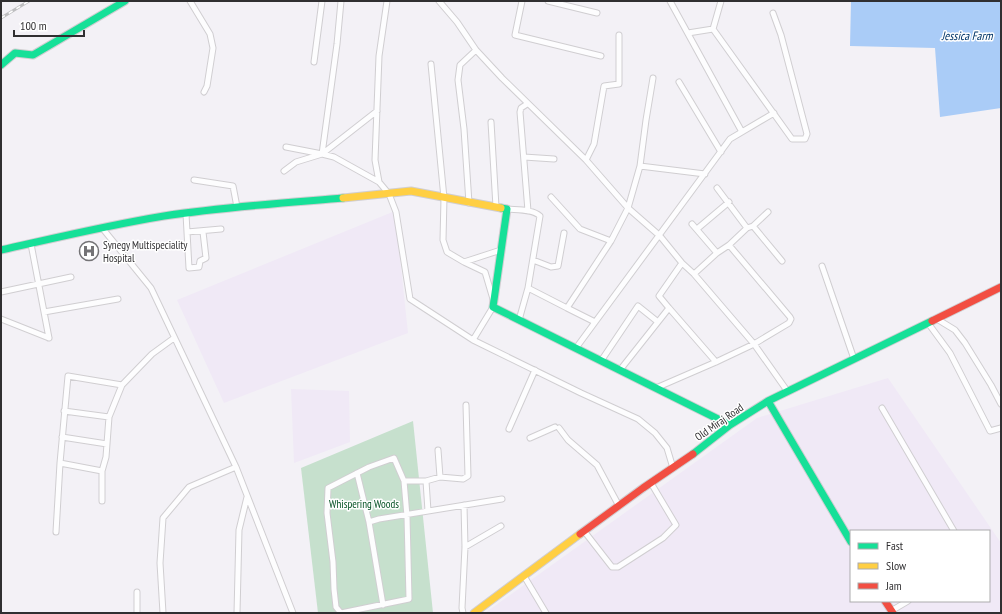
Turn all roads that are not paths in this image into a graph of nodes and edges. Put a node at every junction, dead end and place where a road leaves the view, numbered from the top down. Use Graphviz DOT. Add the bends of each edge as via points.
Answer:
graph roads {
  1 [pos="126,1"];
  2 [pos="190,1"];
  3 [pos="322,1"];
  4 [pos="341,1"];
  5 [pos="387,1"];
  6 [pos="439,1"];
  7 [pos="522,1"];
  8 [pos="548,1"];
  9 [pos="670,1"];
  10 [pos="722,1"];
  11 [pos="597,13"];
  12 [pos="773,13"];
  13 [pos="713,29"];
  14 [pos="688,33"];
  15 [pos="620,36"];
  16 [pos="476,50"];
  17 [pos="601,56"];
  18 [pos="314,62"];
  19 [pos="431,64"];
  20 [pos="1,65"];
  21 [pos="653,78"];
  22 [pos="679,82"];
  23 [pos="204,92"];
  24 [pos="527,104"];
  25 [pos="377,111"];
  26 [pos="774,113"];
  27 [pos="491,122"];
  28 [pos="742,132"];
  29 [pos="286,147"];
  30 [pos="721,152"];
  31 [pos="322,154"];
  32 [pos="524,158"];
  33 [pos="554,159"];
  34 [pos="586,160"];
  35 [pos="640,166"];
  36 [pos="284,171"];
  37 [pos="705,174"];
  38 [pos="194,180"];
  39 [pos="380,182"];
  40 [pos="717,188"];
  41 [pos="389,194"];
  42 [pos="551,197"];
  43 [pos="444,198"];
  44 [pos="729,202"];
  45 [pos="469,203"];
  46 [pos="237,207"];
  47 [pos="496,207"];
  48 [pos="628,208"];
  49 [pos="507,209"];
  50 [pos="528,211"];
  51 [pos="768,212"];
  52 [pos="186,214"];
  53 [pos="692,224"];
  54 [pos="753,226"];
  55 [pos="103,228"];
  56 [pos="747,228"];
  57 [pos="221,229"];
  58 [pos="697,229"];
  59 [pos="187,232"];
  60 [pos="203,232"];
  61 [pos="564,233"];
  62 [pos="660,236"];
  63 [pos="611,241"];
  64 [pos="31,244"];
  65 [pos="729,245"];
  66 [pos="1,250"];
  67 [pos="501,250"];
  68 [pos="717,253"];
  69 [pos="533,260"];
  70 [pos="782,260"];
  71 [pos="464,262"];
  72 [pos="682,263"];
  73 [pos="822,266"];
  74 [pos="694,274"];
  75 [pos="71,277"];
  76 [pos="38,283"];
  77 [pos="1001,287"];
  78 [pos="528,288"];
  79 [pos="1,292"];
  80 [pos="118,300"];
  81 [pos="493,304"];
  82 [pos="567,308"];
  83 [pos="669,308"];
  84 [pos="44,312"];
  85 [pos="937,318"];
  86 [pos="1,319"];
  87 [pos="519,320"];
  88 [pos="595,322"];
  89 [pos="658,322"];
  90 [pos="928,323"];
  91 [pos="174,338"];
  92 [pos="474,340"];
  93 [pos="754,344"];
  94 [pos="576,348"];
  95 [pos="854,359"];
  96 [pos="601,361"];
  97 [pos="716,362"];
  98 [pos="535,370"];
  99 [pos="620,370"];
  100 [pos="122,385"];
  101 [pos="656,388"];
  102 [pos="788,392"];
  103 [pos="768,402"];
  104 [pos="1001,404"];
  105 [pos="466,405"];
  106 [pos="882,408"];
  107 [pos="64,411"];
  108 [pos="109,417"];
  109 [pos="730,425"];
  110 [pos="1001,428"];
  111 [pos="509,429"];
  112 [pos="62,437"];
  113 [pos="530,438"];
  114 [pos="107,444"];
  115 [pos="438,450"];
  116 [pos="60,463"];
  117 [pos="236,467"];
  118 [pos="673,468"];
  119 [pos="102,471"];
  120 [pos="357,473"];
  121 [pos="440,477"];
  122 [pos="404,481"];
  123 [pos="426,481"];
  124 [pos="651,483"];
  125 [pos="247,496"];
  126 [pos="502,499"];
  127 [pos="102,501"];
  128 [pos="464,506"];
  129 [pos="619,506"];
  130 [pos="428,511"];
  131 [pos="407,516"];
  132 [pos="369,522"];
  133 [pos="501,526"];
  134 [pos="953,530"];
  135 [pos="584,531"];
  136 [pos="56,532"];
  137 [pos="850,540"];
  138 [pos="465,547"];
  139 [pos="524,576"];
  140 [pos="137,592"];
  141 [pos="887,602"];
  142 [pos="907,602"];
  143 [pos="382,604"];
  144 [pos="892,612"];
  145 [pos="137,613"];
  146 [pos="163,613"];
  147 [pos="237,613"];
  148 [pos="293,613"];
  149 [pos="463,613"];
  150 [pos="474,613"];
  151 [pos="546,613"];
  1 -- 20 [label="street" via="33,55 15,53"];
  2 -- 23 [label="street" via="210,34 213,48"];
  3 -- 18 [label="street"];
  4 -- 31 [label="street"];
  5 -- 25 [label="street" via="379,56"];
  6 -- 16 [label="street"];
  7 -- 17 [label="street" via="515,35"];
  8 -- 11 [label="street"];
  9 -- 14 [label="street"];
  10 -- 13 [label="street"];
  12 -- 26 [label="street" via="800,104 807,134 805,139 792,139"];
  13 -- 14 [label="street"];
  13 -- 26 [label="street"];
  14 -- 28 [label="street"];
  15 -- 34 [label="street" via="619,84 604,86 594,144"];
  16 -- 24 [label="street"];
  16 -- 45 [label="street" via="460,65 458,80"];
  19 -- 43 [label="street"];
  21 -- 35 [label="street"];
  22 -- 30 [label="street"];
  24 -- 32 [label="street" via="520,112"];
  24 -- 34 [label="street"];
  25 -- 31 [label="street"];
  25 -- 39 [label="street" via="375,160"];
  26 -- 28 [label="street"];
  27 -- 47 [label="street"];
  28 -- 30 [label="street" via="730,139"];
  29 -- 31 [label="street"];
  30 -- 37 [label="street"];
  31 -- 36 [label="street" via="296,162"];
  31 -- 39 [label="street" via="334,157"];
  32 -- 33 [label="street"];
  32 -- 50 [label="street"];
  34 -- 48 [label="street"];
  35 -- 37 [label="street"];
  35 -- 48 [label="street"];
  37 -- 62 [label="street"];
  38 -- 46 [label="street" via="233,186"];
  39 -- 41 [label="street"];
  40 -- 44 [label="street"];
  41 -- 43 [label="street" via="411,191"];
  41 -- 46 [label="street"];
  41 -- 92 [label="street" via="396,212 410,299"];
  42 -- 63 [label="street" via="580,229"];
  43 -- 45 [label="street"];
  43 -- 71 [label="street" via="443,240 447,252"];
  44 -- 56 [label="street"];
  44 -- 58 [label="street"];
  45 -- 47 [label="street"];
  46 -- 52 [label="street"];
  47 -- 49 [label="street"];
  48 -- 62 [label="street"];
  48 -- 63 [label="street"];
  49 -- 50 [label="street"];
  49 -- 67 [label="street"];
  50 -- 69 [label="street" via="540,216"];
  51 -- 54 [label="street"];
  52 -- 55 [label="street"];
  52 -- 59 [label="street"];
  53 -- 58 [label="street"];
  54 -- 56 [label="street"];
  54 -- 70 [label="street"];
  55 -- 64 [label="street"];
  55 -- 91 [label="street" via="151,288"];
  56 -- 65 [label="street"];
  57 -- 59 [label="street"];
  58 -- 68 [label="street"];
  59 -- 60 [label="street" via="189,268 200,267 200,261 206,258"];
  61 -- 69 [label="street" via="558,266 551,267"];
  62 -- 72 [label="street"];
  62 -- 88 [label="street"];
  63 -- 82 [label="street"];
  64 -- 66 [label="street"];
  64 -- 76 [label="street"];
  65 -- 68 [label="street"];
  65 -- 93 [label="street" via="791,319"];
  67 -- 71 [label="street"];
  67 -- 81 [label="street"];
  68 -- 74 [label="street"];
  69 -- 78 [label="street"];
  71 -- 81 [label="street" via="485,272"];
  72 -- 74 [label="street"];
  72 -- 83 [label="street" via="659,296"];
  73 -- 95 [label="street"];
  74 -- 93 [label="street"];
  75 -- 76 [label="street"];
  76 -- 79 [label="street"];
  76 -- 84 [label="street"];
  77 -- 85 [label="street, Old Miraj Road"];
  78 -- 82 [label="street"];
  78 -- 87 [label="street"];
  80 -- 84 [label="street"];
  81 -- 87 [label="street"];
  81 -- 92 [label="street"];
  82 -- 88 [label="street"];
  83 -- 89 [label="street"];
  83 -- 97 [label="street"];
  84 -- 86 [label="street" via="49,338"];
  85 -- 90 [label="street, Old Miraj Road"];
  85 -- 104 [label="street" via="956,330 965,342"];
  87 -- 94 [label="street"];
  88 -- 94 [label="street"];
  89 -- 96 [label="street" via="638,306"];
  89 -- 99 [label="street"];
  90 -- 95 [label="street, Old Miraj Road"];
  90 -- 110 [label="street" via="950,353 990,431"];
  91 -- 100 [label="street" via="152,354"];
  91 -- 117 [label="street"];
  92 -- 98 [label="street"];
  93 -- 97 [label="street"];
  93 -- 102 [label="street"];
  94 -- 96 [label="street"];
  95 -- 102 [label="street, Old Miraj Road"];
  96 -- 99 [label="street"];
  97 -- 101 [label="street"];
  98 -- 111 [label="street"];
  98 -- 118 [label="street" via="638,419 655,433 667,448"];
  99 -- 101 [label="street"];
  100 -- 107 [label="street" via="68,376"];
  100 -- 108 [label="street"];
  101 -- 109 [label="street"];
  102 -- 103 [label="street, Old Miraj Road"];
  103 -- 109 [label="street, Old Miraj Road"];
  103 -- 137 [label="street"];
  105 -- 121 [label="street" via="468,476 463,479"];
  106 -- 134 [label="street"];
  107 -- 108 [label="street"];
  107 -- 112 [label="street"];
  108 -- 114 [label="street"];
  109 -- 118 [label="street, Old Miraj Road"];
  112 -- 114 [label="street"];
  112 -- 116 [label="street"];
  113 -- 129 [label="street" via="557,428 597,465"];
  114 -- 119 [label="street"];
  115 -- 121 [label="street"];
  116 -- 119 [label="street"];
  116 -- 136 [label="street"];
  117 -- 125 [label="street"];
  117 -- 146 [label="street" via="189,487 163,518 160,563"];
  118 -- 124 [label="street, Old Miraj Road"];
  119 -- 127 [label="street"];
  120 -- 122 [label="street" via="394,458"];
  120 -- 132 [label="street"];
  120 -- 143 [label="street" via="328,488 327,513 336,607 341,613"];
  121 -- 123 [label="street"];
  122 -- 123 [label="street"];
  122 -- 131 [label="street"];
  123 -- 130 [label="street"];
  124 -- 129 [label="street, Old Miraj Road"];
  124 -- 135 [label="street" via="676,525 662,538 618,567 612,568"];
  125 -- 147 [label="street" via="239,530"];
  125 -- 148 [label="street"];
  126 -- 128 [label="street"];
  128 -- 130 [label="street"];
  128 -- 138 [label="street"];
  129 -- 135 [label="street, Old Miraj Road"];
  130 -- 131 [label="street"];
  131 -- 132 [label="street"];
  131 -- 143 [label="street" via="409,599"];
  132 -- 143 [label="street"];
  133 -- 138 [label="street"];
  135 -- 139 [label="street, Old Miraj Road"];
  138 -- 149 [label="street"];
  139 -- 150 [label="street, Old Miraj Road"];
  139 -- 151 [label="street"];
  140 -- 145 [label="street"];
  141 -- 144 [label="street"];
  142 -- 144 [label="street"];
}
